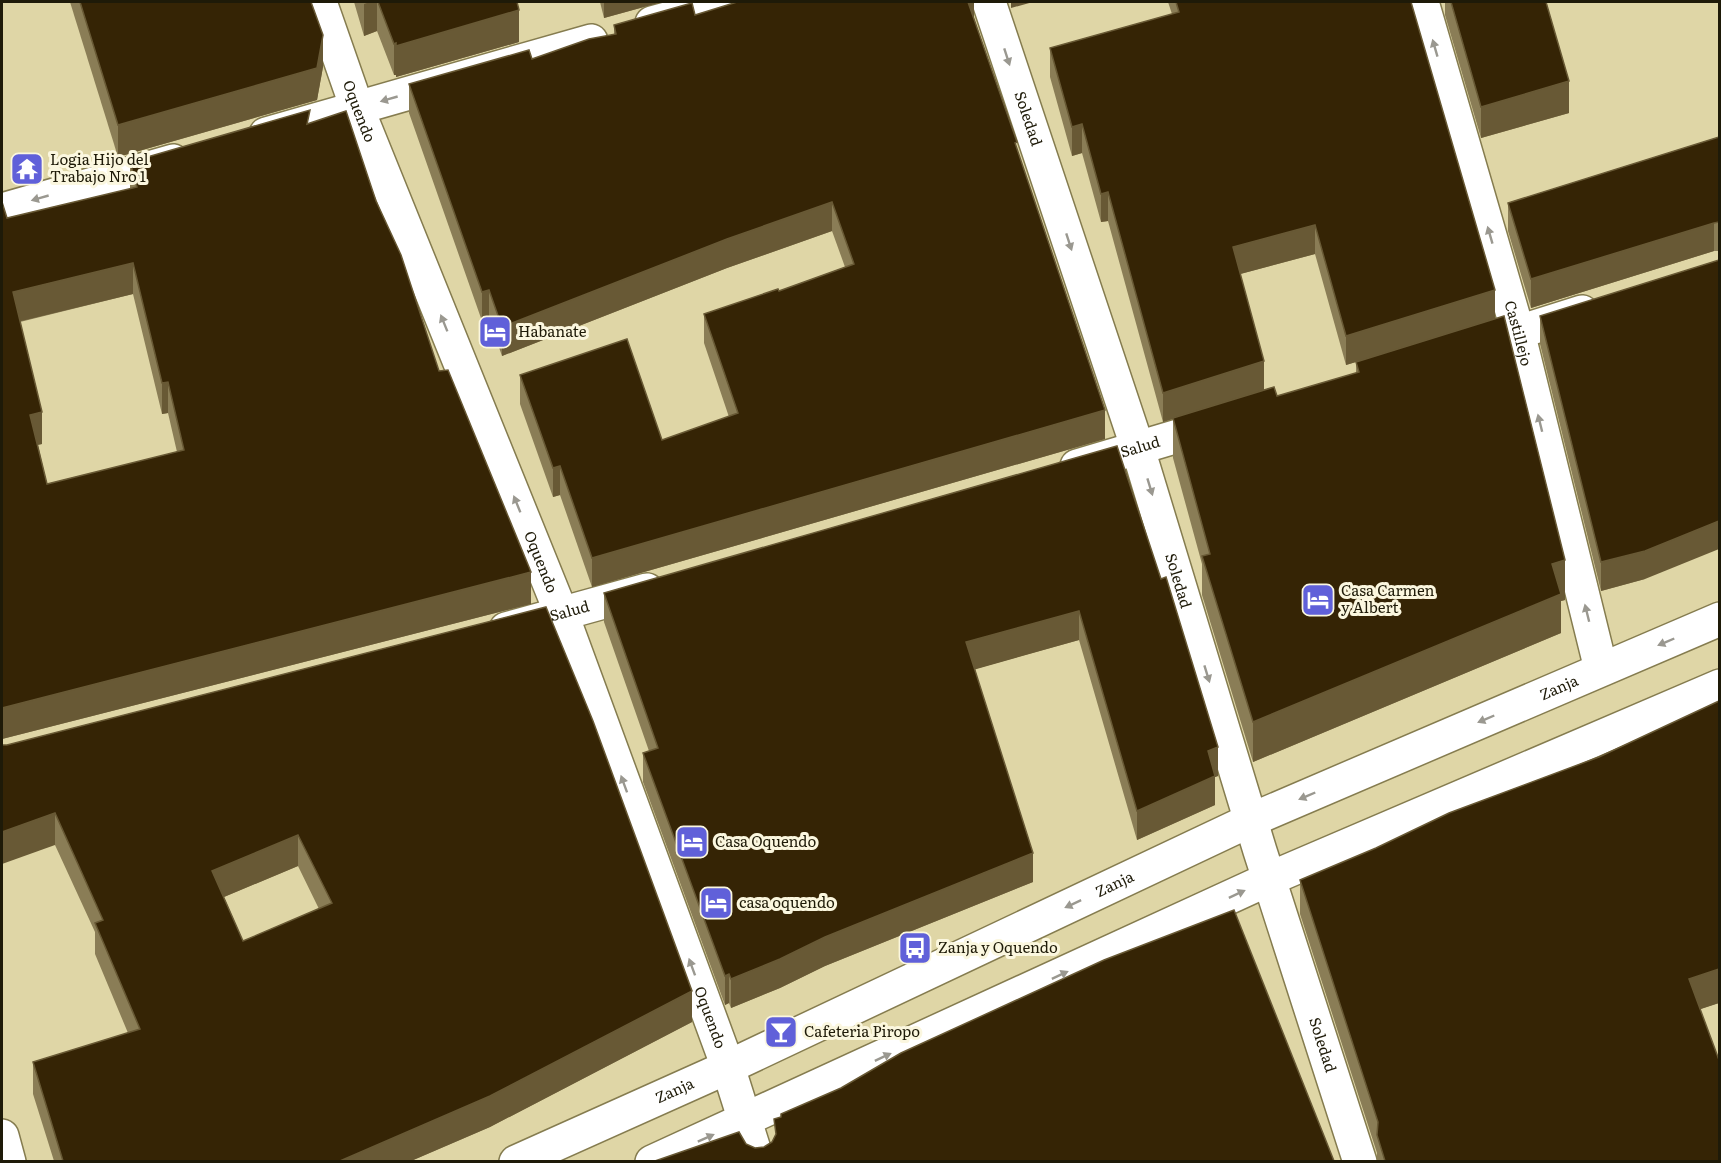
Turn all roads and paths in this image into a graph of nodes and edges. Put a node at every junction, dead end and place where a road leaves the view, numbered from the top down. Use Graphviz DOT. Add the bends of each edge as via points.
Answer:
graph roads {
  1 [pos="320,2"];
  2 [pos="728,2"];
  3 [pos="989,2"];
  4 [pos="1422,2"];
  5 [pos="357,108"];
  6 [pos="242,141"];
  7 [pos="196,154"];
  8 [pos="2,210"];
  9 [pos="1608,304"];
  10 [pos="1518,332"];
  11 [pos="1440,356"];
  12 [pos="1239,418"];
  13 [pos="1138,449"];
  14 [pos="1046,475"];
  15 [pos="677,582"];
  16 [pos="562,615"];
  17 [pos="1719,619"];
  18 [pos="482,635"];
  19 [pos="1601,669"];
  20 [pos="1719,686"];
  21 [pos="1251,820"];
  22 [pos="1269,879"];
  23 [pos="728,1067"];
  24 [pos="746,1120"];
  25 [pos="2,1136"];
  26 [pos="9,1161"];
  27 [pos="516,1161"];
  28 [pos="652,1161"];
  29 [pos="758,1161"];
  30 [pos="1360,1161"];
  1 -- 5 [label="street, Oquendo"];
  2 -- 5 [label="street, one-way"];
  3 -- 13 [label="street, Soledad, one-way"];
  10 -- 4 [label="street, Castillejo, one-way"];
  5 -- 6 [label="street"];
  16 -- 5 [label="street, Oquendo, one-way"];
  7 -- 8 [label="street, one-way"];
  9 -- 10 [label="street"];
  10 -- 11 [label="street"];
  19 -- 10 [label="street, Castillejo, one-way"];
  12 -- 13 [label="street, Salud"];
  13 -- 14 [label="street, Salud"];
  13 -- 21 [label="street, Soledad, one-way"];
  15 -- 16 [label="street, Salud"];
  16 -- 18 [label="street, Salud"];
  23 -- 16 [label="street, Oquendo, one-way"];
  17 -- 19 [label="street, Zanja, one-way"];
  19 -- 21 [label="street, Zanja, one-way"];
  20 -- 22 [label="street"];
  21 -- 22 [label="street, Soledad"];
  21 -- 23 [label="street, Zanja, one-way"];
  24 -- 22 [label="street, one-way"];
  22 -- 30 [label="street, Soledad"];
  23 -- 24 [label="street, Oquendo"];
  23 -- 27 [label="street, Zanja"];
  28 -- 24 [label="street, one-way"];
  24 -- 29 [label="street, Oquendo"];
  25 -- 26 [label="street"];
}
